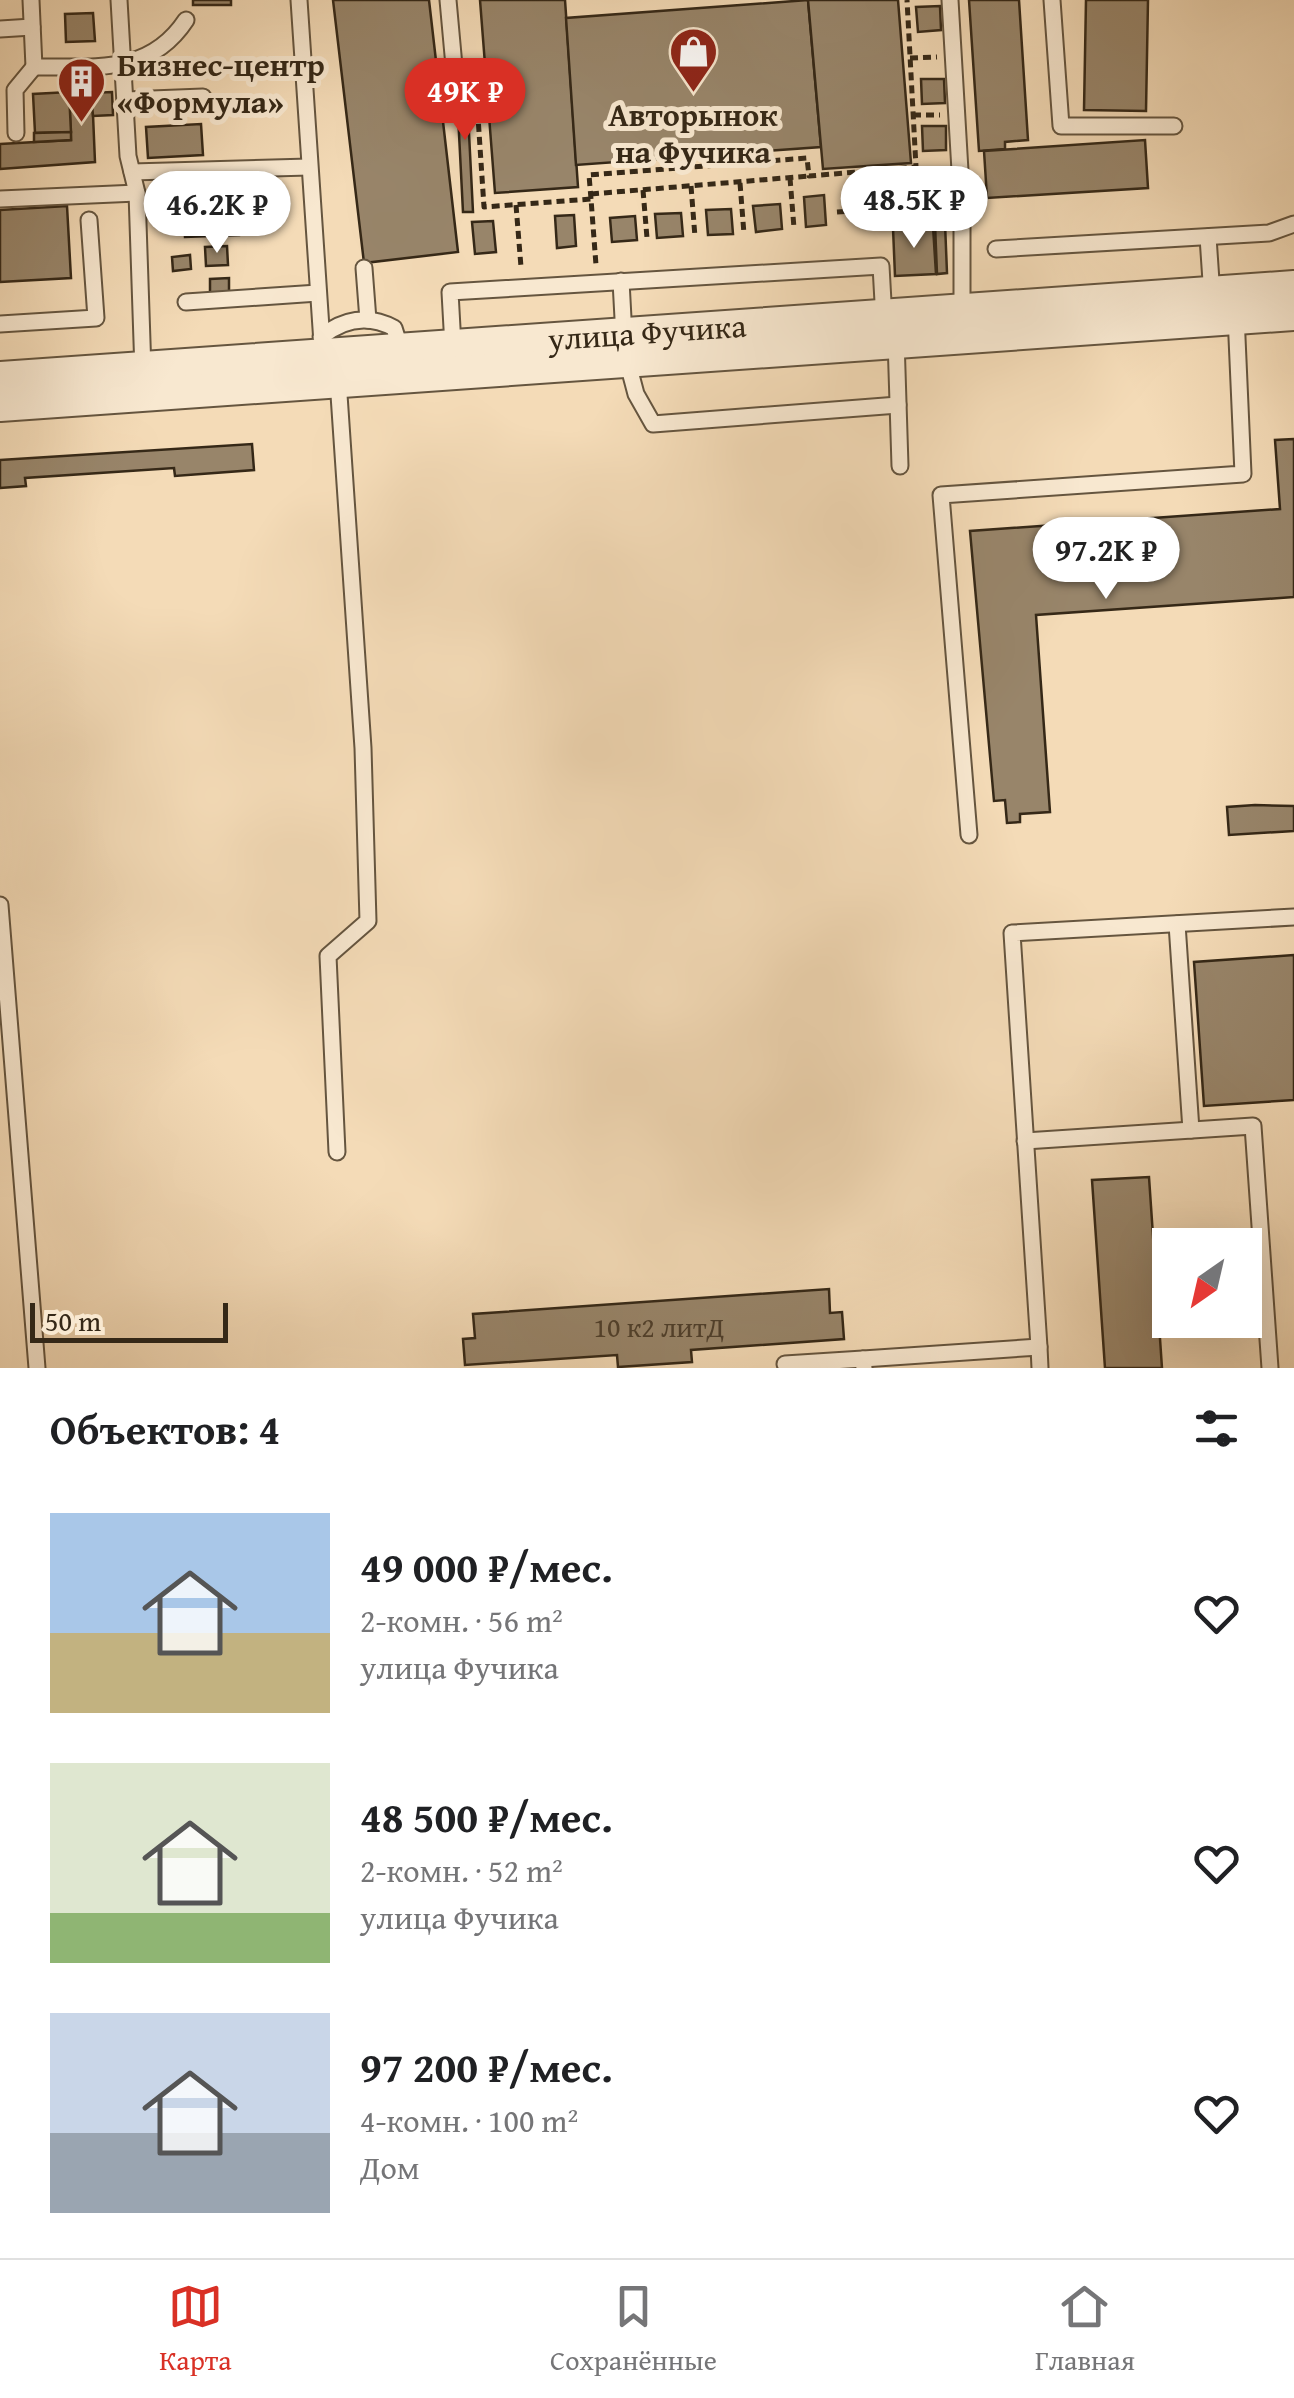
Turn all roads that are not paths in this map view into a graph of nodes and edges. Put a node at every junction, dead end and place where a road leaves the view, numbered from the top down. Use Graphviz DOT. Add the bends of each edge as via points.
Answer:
graph roads {
  1 [pos="31,0"];
  2 [pos="119,0"];
  3 [pos="299,0"];
  4 [pos="448,0"];
  5 [pos="950,0"];
  6 [pos="1052,0"];
  7 [pos="186,20"];
  8 [pos="32,27"];
  9 [pos="0,29"];
  10 [pos="122,65"];
  11 [pos="454,66"];
  12 [pos="34,68"];
  13 [pos="203,96"];
  14 [pos="126,100"];
  15 [pos="1174,126"];
  16 [pos="16,133"];
  17 [pos="309,167"];
  18 [pos="132,172"];
  19 [pos="137,193"];
  20 [pos="0,200"];
  21 [pos="90,220"];
  22 [pos="1294,224"];
  23 [pos="1208,237"];
  24 [pos="996,249"];
  25 [pos="364,268"];
  26 [pos="621,281"];
  27 [pos="1294,287"];
  28 [pos="318,293"];
  29 [pos="186,302"];
  30 [pos="1224,305"];
  31 [pos="962,310"];
  32 [pos="1294,314"];
  33 [pos="368,320"];
  34 [pos="0,324"];
  35 [pos="890,329"];
  36 [pos="453,346"];
  37 [pos="626,348"];
  38 [pos="401,350"];
  39 [pos="328,362"];
  40 [pos="0,378"];
  41 [pos="144,382"];
  42 [pos="0,405"];
  43 [pos="898,406"];
  44 [pos="900,466"];
  45 [pos="969,835"];
  46 [pos="0,905"];
  47 [pos="1294,917"];
  48 [pos="1178,924"];
  49 [pos="1190,1130"];
  50 [pos="1025,1141"];
  51 [pos="337,1152"];
  52 [pos="1039,1348"];
  53 [pos="785,1364"];
  54 [pos="864,1364"];
  55 [pos="37,1368"];
  56 [pos="1040,1368"];
  57 [pos="1270,1368"];
  1 -- 8 [label="lane"];
  2 -- 10 [label="lane"];
  3 -- 17 [label="lane"];
  4 -- 11 [label="lane"];
  5 -- 31 [label="lane"];
  6 -- 15 [label="lane" via="1061,126"];
  7 -- 10 [label="lane" via="171,43"];
  8 -- 9 [label="lane"];
  8 -- 12 [label="lane"];
  10 -- 12 [label="lane"];
  10 -- 14 [label="lane"];
  12 -- 16 [label="lane" via="14,90"];
  13 -- 14 [label="lane"];
  14 -- 18 [label="lane"];
  17 -- 18 [label="lane"];
  17 -- 28 [label="lane"];
  18 -- 19 [label="lane"];
  19 -- 20 [label="lane"];
  19 -- 41 [label="lane"];
  21 -- 34 [label="lane" via="96,318"];
  22 -- 23 [label="lane" via="1269,233"];
  23 -- 24 [label="lane"];
  23 -- 30 [label="lane"];
  25 -- 33 [label="lane"];
  26 -- 35 [label="lane" via="880,266"];
  26 -- 36 [label="lane" via="450,292"];
  26 -- 37 [label="lane"];
  27 -- 30 [label="street, улица Фучика"];
  28 -- 29 [label="lane"];
  28 -- 39 [label="lane"];
  30 -- 31 [label="street, улица Фучика"];
  30 -- 32 [label="street, улица Фучика"];
  30 -- 35 [label="street, улица Фучика"];
  30 -- 45 [label="lane" via="1243,474 941,495"];
  31 -- 35 [label="street, улица Фучика"];
  33 -- 38 [label="lane" via="394,328"];
  33 -- 39 [label="lane" via="339,322"];
  35 -- 37 [label="street, улица Фучика"];
  35 -- 43 [label="lane"];
  36 -- 37 [label="street, улица Фучика"];
  36 -- 38 [label="street, улица Фучика"];
  37 -- 39 [label="street, улица Фучика"];
  37 -- 43 [label="lane" via="636,394 653,424"];
  38 -- 39 [label="street, улица Фучика"];
  39 -- 41 [label="street, улица Фучика"];
  39 -- 51 [label="lane" via="364,748 368,921 328,956"];
  40 -- 41 [label="street, улица Фучика"];
  41 -- 42 [label="street, улица Фучика"];
  43 -- 44 [label="lane"];
  46 -- 55 [label="lane"];
  47 -- 48 [label="lane"];
  48 -- 49 [label="lane"];
  48 -- 50 [label="lane" via="1012,934"];
  49 -- 50 [label="lane"];
  49 -- 57 [label="lane" via="1253,1126"];
  50 -- 52 [label="lane"];
  52 -- 54 [label="lane"];
  52 -- 56 [label="lane"];
  53 -- 54 [label="lane"];
}
